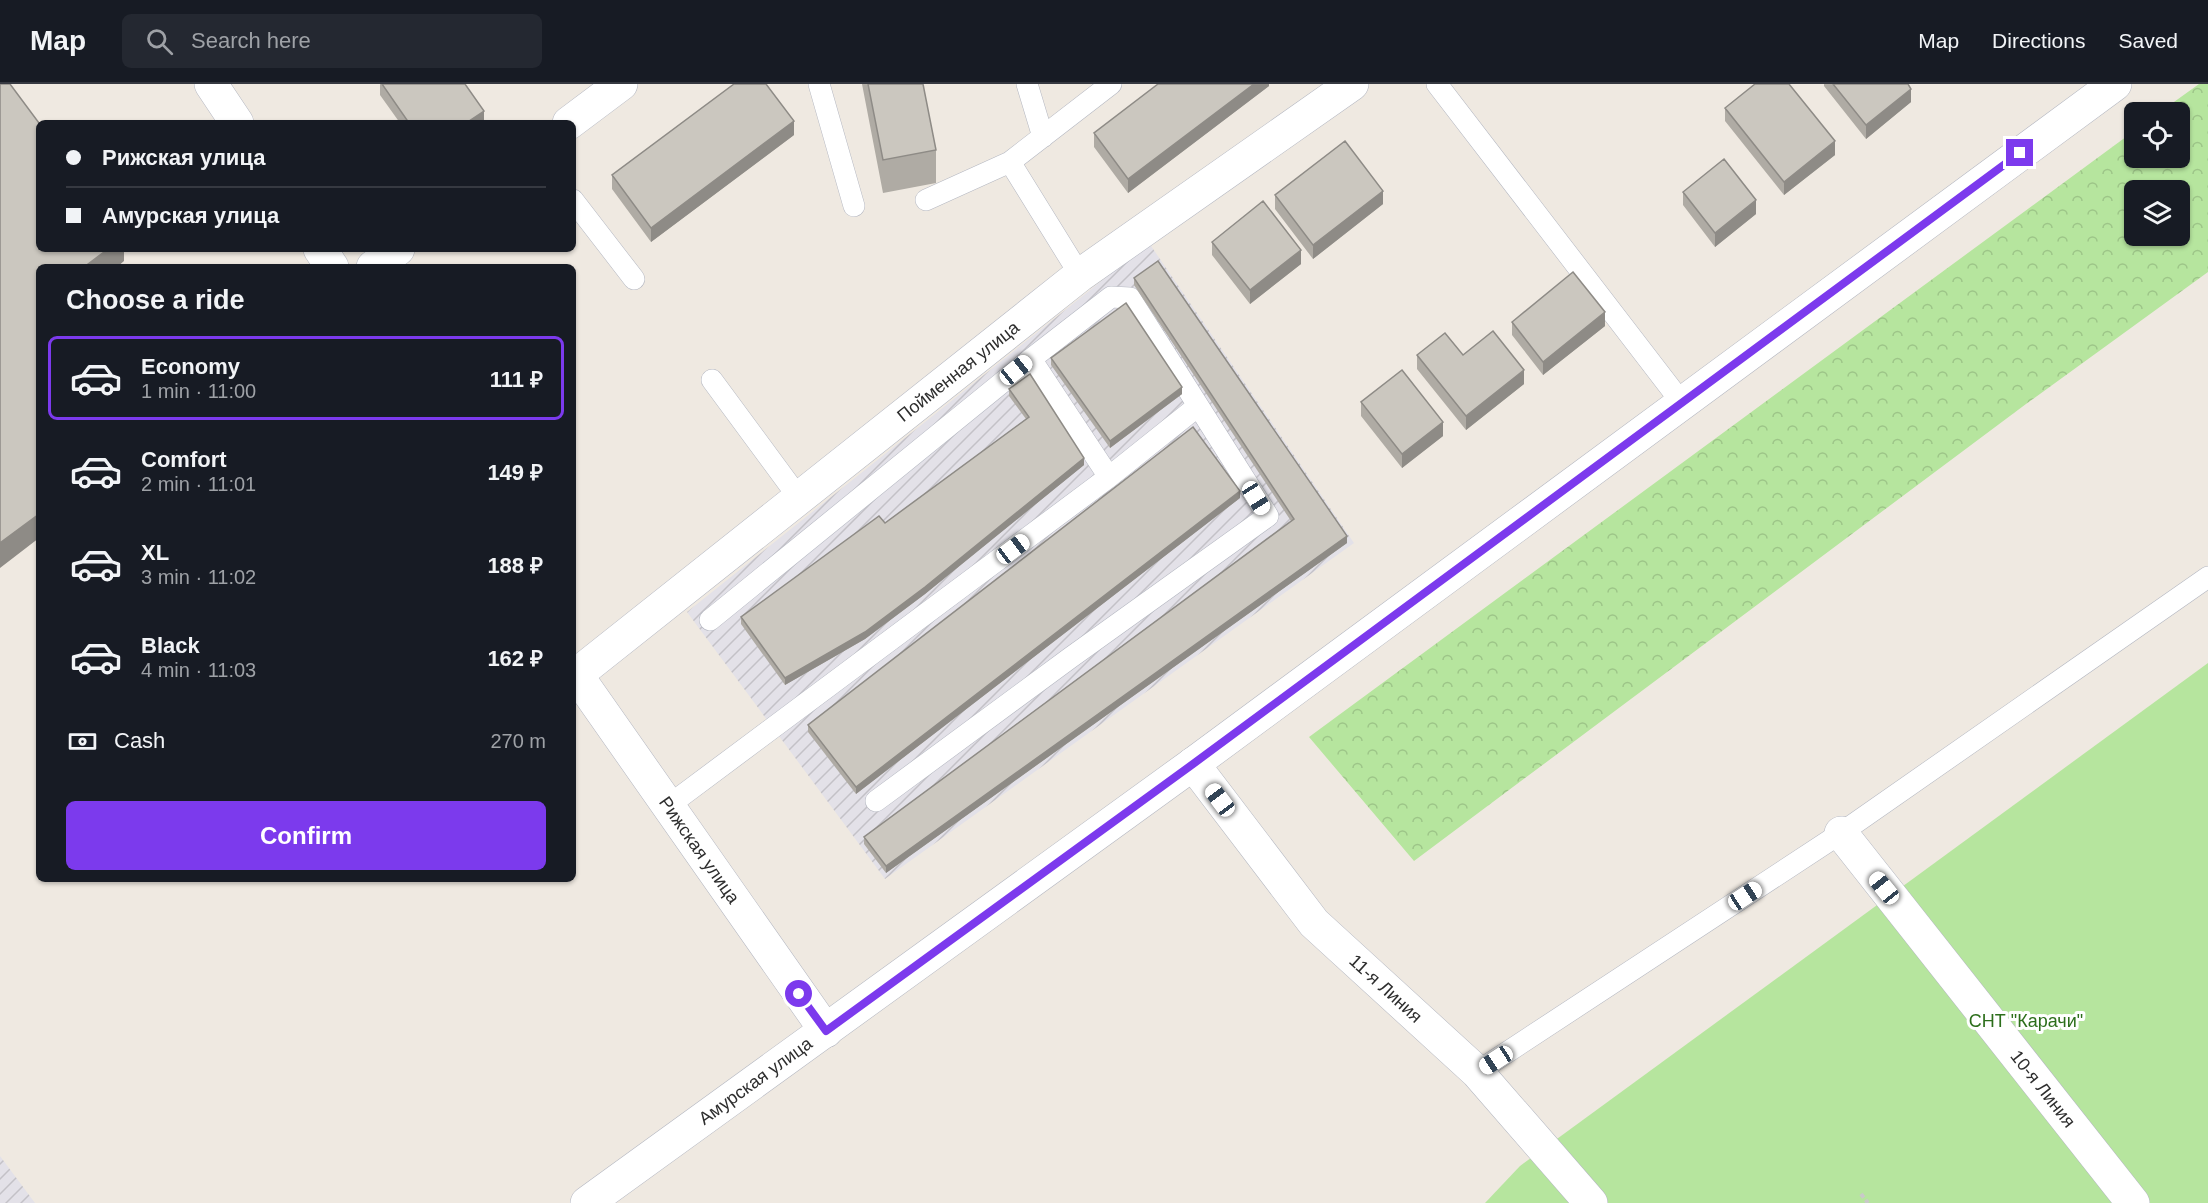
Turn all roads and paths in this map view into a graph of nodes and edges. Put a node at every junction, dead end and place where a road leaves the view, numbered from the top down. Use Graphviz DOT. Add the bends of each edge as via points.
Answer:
graph roads {
  1 [pos="211,84"];
  2 [pos="621,84"];
  3 [pos="819,84"];
  4 [pos="1028,84"];
  5 [pos="1111,84"];
  6 [pos="1352,84"];
  7 [pos="1437,84"];
  8 [pos="2115,84"];
  9 [pos="235,120"];
  10 [pos="573,120"];
  11 [pos="1042,137"];
  12 [pos="1010,162"];
  13 [pos="926,200"];
  14 [pos="576,204"];
  15 [pos="854,206"];
  16 [pos="394,252"];
  17 [pos="377,264"];
  18 [pos="1080,276"];
  19 [pos="634,279"];
  20 [pos="1030,359"];
  21 [pos="712,380"];
  22 [pos="1682,403"];
  23 [pos="1198,406"];
  24 [pos="1109,477"];
  25 [pos="799,498"];
  26 [pos="2208,577"];
  27 [pos="710,620"];
  28 [pos="576,670"];
  29 [pos="576,675"];
  30 [pos="1193,764"];
  31 [pos="876,801"];
  32 [pos="668,806"];
  33 [pos="1841,833"];
  34 [pos="826,1031"];
  35 [pos="1477,1072"];
  36 [pos="1861,1194"];
  37 [pos="587,1203"];
  38 [pos="1591,1203"];
  39 [pos="1868,1203"];
  40 [pos="2133,1203"];
  1 -- 9 [label="street"];
  2 -- 10 [label="street"];
  3 -- 15 [label="lane"];
  4 -- 11 [label="lane"];
  5 -- 11 [label="lane"];
  6 -- 18 [label="street, Пойменная улица"];
  7 -- 22 [label="lane"];
  8 -- 22 [label="street, Амурская улица"];
  11 -- 12 [label="lane"];
  12 -- 13 [label="lane"];
  12 -- 18 [label="lane"];
  14 -- 19 [label="lane"];
  16 -- 17 [label="street"];
  18 -- 25 [label="street, Пойменная улица"];
  20 -- 23 [label="lane" via="1111,297 1130,298"];
  20 -- 24 [label="lane"];
  20 -- 27 [label="lane"];
  21 -- 25 [label="lane"];
  22 -- 30 [label="street, Амурская улица"];
  23 -- 24 [label="lane"];
  23 -- 31 [label="lane" via="1268,516"];
  24 -- 32 [label="lane"];
  25 -- 28 [label="street, Пойменная улица"];
  26 -- 33 [label="lane"];
  29 -- 32 [label="street, Рижская улица"];
  30 -- 34 [label="street, Амурская улица"];
  30 -- 35 [label="street, 11-я Линия" via="1314,923"];
  32 -- 34 [label="street, Рижская улица"];
  33 -- 35 [label="lane"];
  33 -- 40 [label="street, 10-я Линия"];
  34 -- 37 [label="street, Амурская улица"];
  35 -- 38 [label="street, 11-я Линия"];
  36 -- 39 [label="path"];
}
